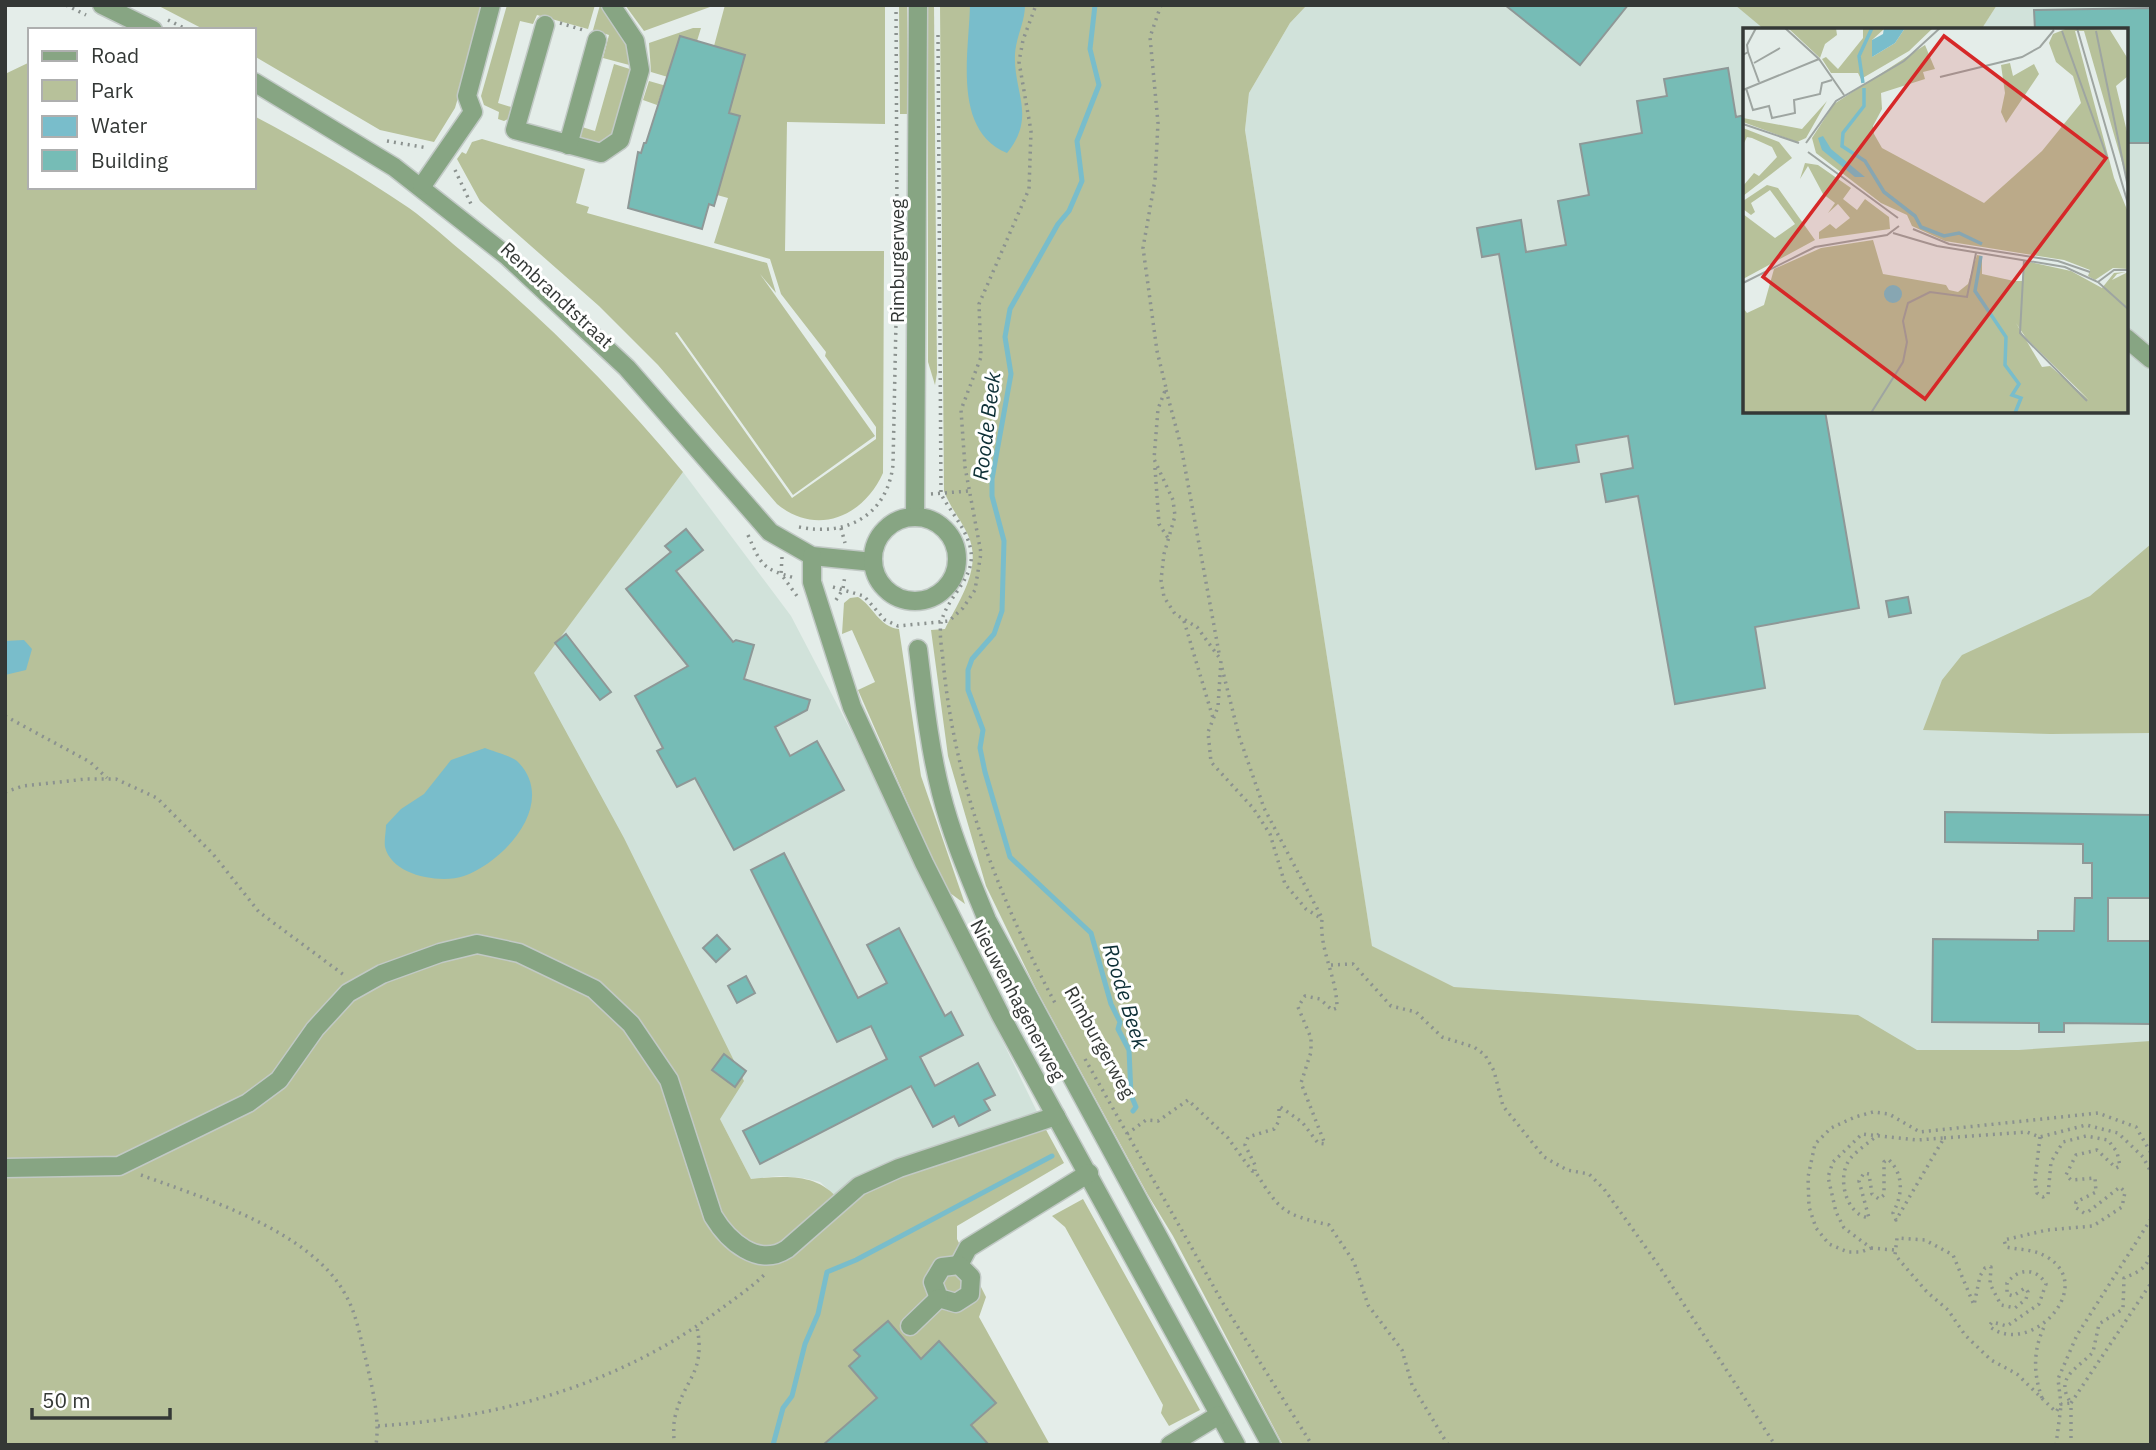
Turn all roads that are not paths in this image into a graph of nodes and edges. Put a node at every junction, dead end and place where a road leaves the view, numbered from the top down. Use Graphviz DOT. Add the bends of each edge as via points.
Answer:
graph roads {
  1 [pos="102,5"];
  2 [pos="491,5"];
  3 [pos="611,5"];
  4 [pos="918,5"];
  5 [pos="549,23"];
  6 [pos="149,28"];
  7 [pos="594,36"];
  8 [pos="256,83"];
  9 [pos="568,145"];
  10 [pos="422,186"];
  11 [pos="2128,340"];
  12 [pos="2151,359"];
  13 [pos="915,517"];
  14 [pos="812,556"];
  15 [pos="873,562"];
  16 [pos="918,649"];
  17 [pos="1056,1116"];
  18 [pos="5,1168"];
  19 [pos="1089,1173"];
  20 [pos="959,1265"];
  21 [pos="939,1298"];
  22 [pos="910,1326"];
  23 [pos="1220,1415"];
  24 [pos="1170,1445"];
  25 [pos="1236,1445"];
  26 [pos="1271,1445"];
  1 -- 6 [label="street"];
  2 -- 10 [label="street" via="467,96 473,113"];
  3 -- 9 [label="street" via="631,33 640,58 620,139 601,153"];
  4 -- 13 [label="street, Rimburgerweg"];
  5 -- 9 [label="street" via="515,130"];
  7 -- 9 [label="street"];
  8 -- 10 [label="street, Rembrandtstraat"];
  10 -- 14 [label="street, Rembrandtstraat" via="594,335 669,413 770,532"];
  11 -- 12 [label="street"];
  13 -- 15 [label="street" via="884,530 877,539"];
  13 -- 15 [label="street" via="934,522 954,544 954,573 943,590 916,601 895,596 880,582"];
  14 -- 15 [label="street, Rembrandtstraat"];
  14 -- 17 [label="street, Nieuwenhagenerweg" via="812,582 852,707 924,863"];
  16 -- 26 [label="street" via="941,794 987,920"];
  17 -- 18 [label="street" via="899,1168 859,1186 778,1255 764,1256 724,1234 713,1216 669,1080 631,1024 594,989 519,953 478,944 382,974 348,993 279,1080 248,1103 119,1167"];
  17 -- 19 [label="street, Nieuwenhagenerweg"];
  19 -- 20 [label="street" via="968,1248"];
  19 -- 23 [label="street, Nieuwenhagenerweg"];
  20 -- 21 [label="street" via="942,1267 933,1282"];
  20 -- 21 [label="street" via="971,1277 970,1294 956,1303"];
  21 -- 22 [label="street"];
  23 -- 24 [label="street"];
  23 -- 25 [label="street, Nieuwenhagenerweg"];
}
